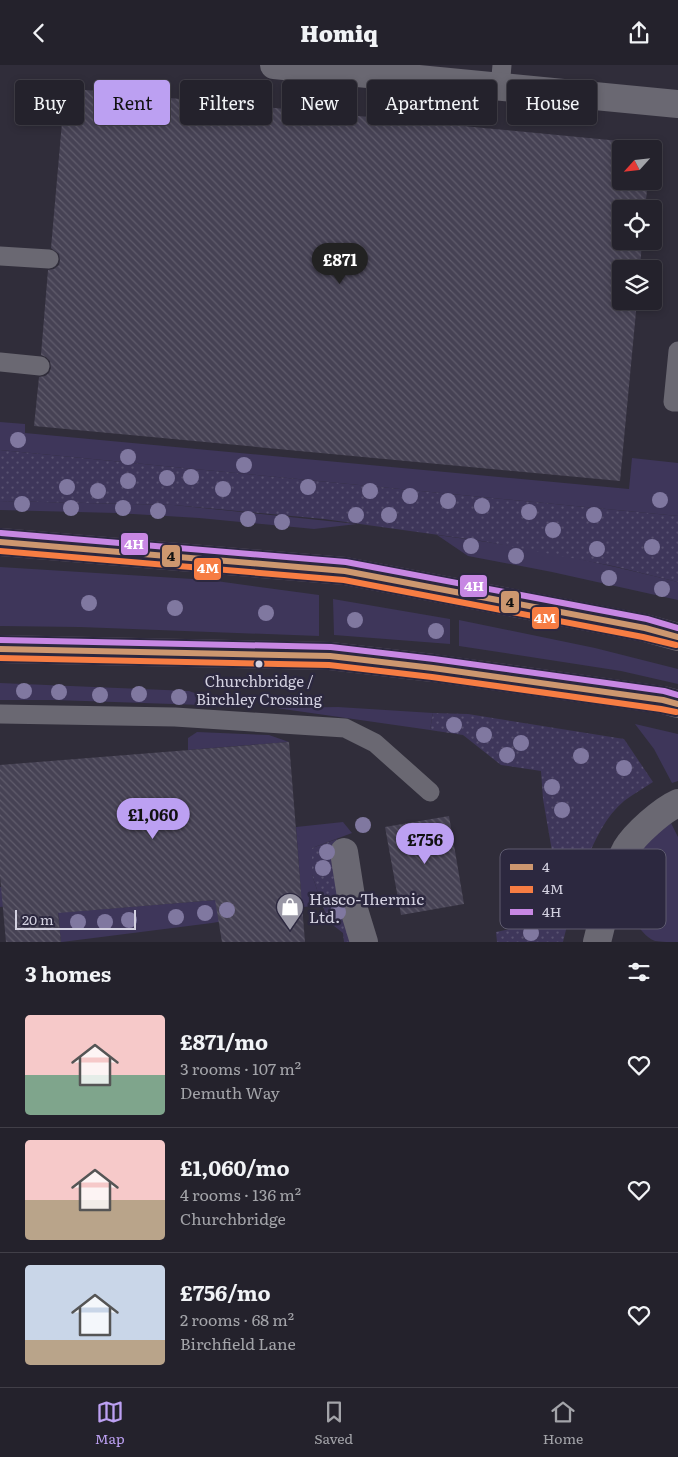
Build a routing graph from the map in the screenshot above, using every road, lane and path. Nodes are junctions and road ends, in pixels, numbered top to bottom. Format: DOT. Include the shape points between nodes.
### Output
graph roads {
  1 [pos="274,65"];
  2 [pos="501,76"];
  3 [pos="678,104"];
  4 [pos="0,256"];
  5 [pos="49,259"];
  6 [pos="678,351"];
  7 [pos="0,362"];
  8 [pos="40,366"];
  9 [pos="678,403"];
  10 [pos="0,542"];
  11 [pos="678,637"];
  12 [pos="0,649"];
  13 [pos="678,704"];
  14 [pos="0,715"];
  15 [pos="430,792"];
  16 [pos="678,803"];
  17 [pos="627,849"];
  18 [pos="344,852"];
  19 [pos="600,929"];
  20 [pos="364,942"];
  21 [pos="597,942"];
  1 -- 2 [label="street"];
  2 -- 3 [label="street"];
  4 -- 5 [label="lane"];
  6 -- 9 [label="lane" via="674,402"];
  7 -- 8 [label="lane"];
  10 -- 11 [label="main road" via="345,571"];
  12 -- 13 [label="main road" via="330,656"];
  14 -- 15 [label="lane" via="175,717 344,729 375,743"];
  16 -- 17 [label="street" via="650,822"];
  18 -- 20 [label="street" via="352,903"];
  19 -- 21 [label="street"];
}
